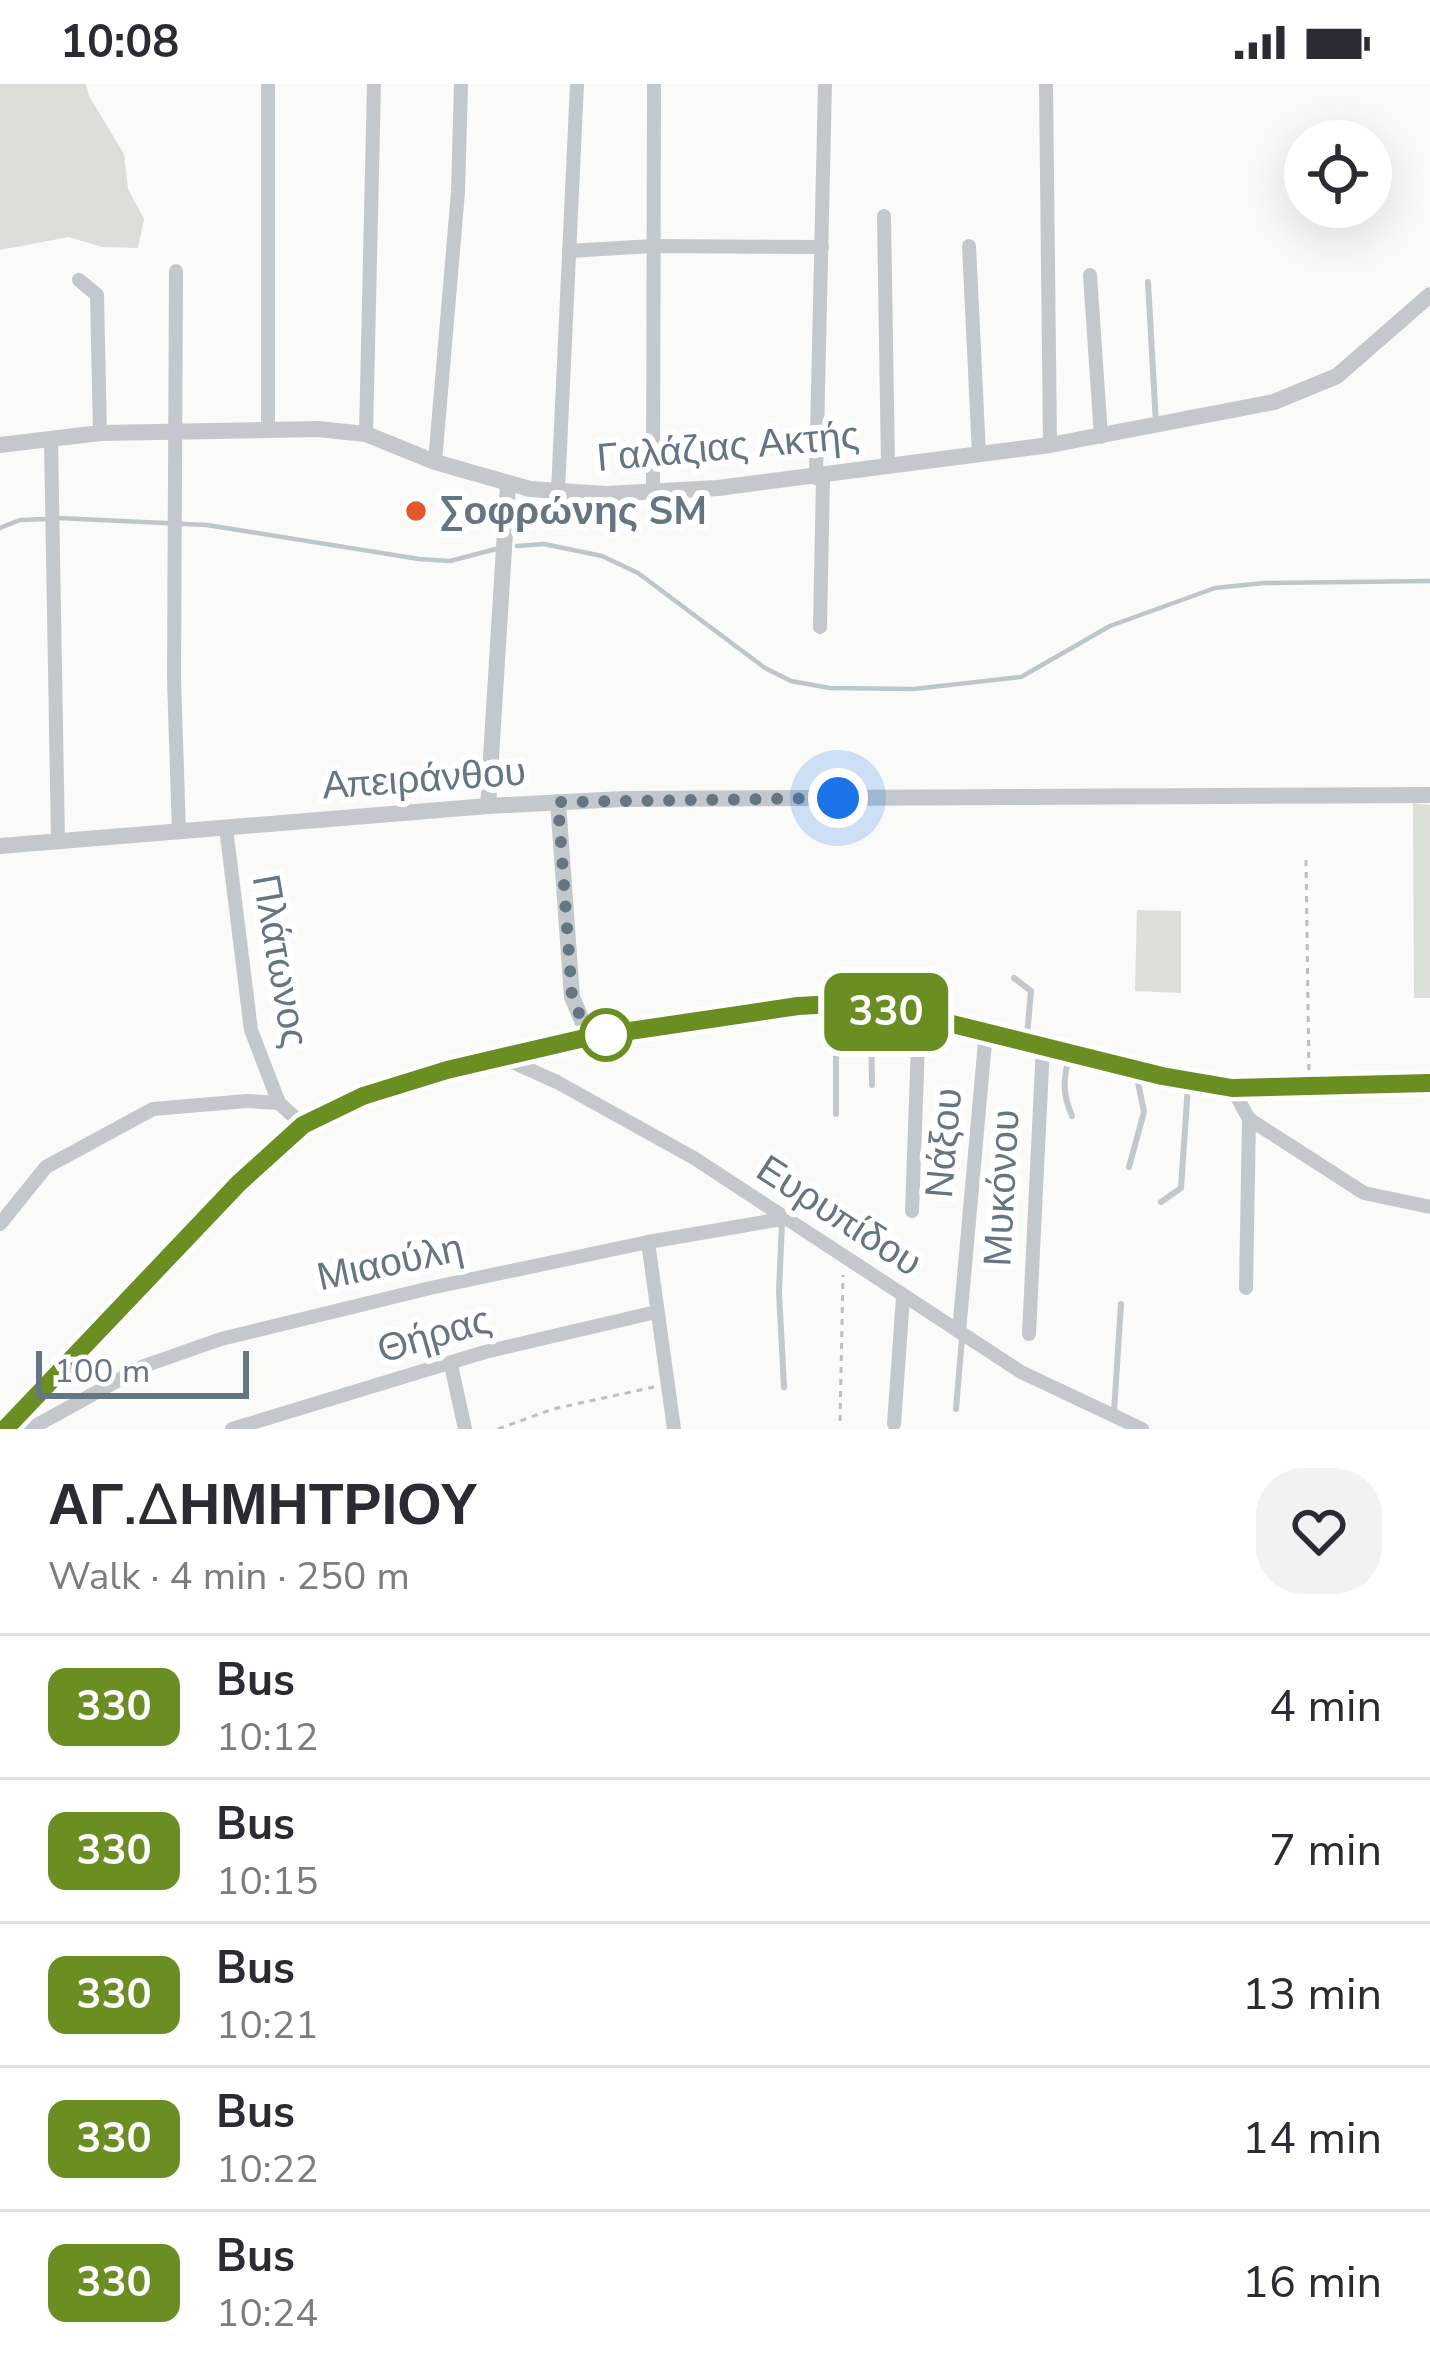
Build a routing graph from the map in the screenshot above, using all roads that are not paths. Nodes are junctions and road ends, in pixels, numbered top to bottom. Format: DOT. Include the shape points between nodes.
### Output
graph roads {
  1 [pos="268,84"];
  2 [pos="374,84"];
  3 [pos="461,84"];
  4 [pos="578,84"];
  5 [pos="654,84"];
  6 [pos="825,84"];
  7 [pos="1046,84"];
  8 [pos="884,216"];
  9 [pos="652,246"];
  10 [pos="969,246"];
  11 [pos="822,248"];
  12 [pos="568,251"];
  13 [pos="176,271"];
  14 [pos="1090,274"];
  15 [pos="79,280"];
  16 [pos="1148,281"];
  17 [pos="1430,295"];
  18 [pos="1156,428"];
  19 [pos="177,431"];
  20 [pos="268,431"];
  21 [pos="100,434"];
  22 [pos="366,434"];
  23 [pos="1101,437"];
  24 [pos="51,439"];
  25 [pos="1050,445"];
  26 [pos="0,446"];
  27 [pos="980,454"];
  28 [pos="435,462"];
  29 [pos="888,466"];
  30 [pos="820,477"];
  31 [pos="508,484"];
  32 [pos="558,491"];
  33 [pos="653,493"];
  34 [pos="820,627"];
  35 [pos="1430,795"];
  36 [pos="558,802"];
  37 [pos="488,806"];
  38 [pos="226,828"];
  39 [pos="179,832"];
  40 [pos="58,842"];
  41 [pos="0,847"];
  42 [pos="1014,978"];
  43 [pos="836,1004"];
  44 [pos="871,1009"];
  45 [pos="920,1016"];
  46 [pos="986,1030"];
  47 [pos="589,1037"];
  48 [pos="1035,1042"];
  49 [pos="1071,1051"];
  50 [pos="501,1057"];
  51 [pos="1135,1070"];
  52 [pos="1188,1082"];
  53 [pos="1430,1083"];
  54 [pos="872,1085"];
  55 [pos="1232,1088"];
  56 [pos="280,1103"];
  57 [pos="836,1114"];
  58 [pos="1072,1116"];
  59 [pos="1249,1119"];
  60 [pos="303,1125"];
  61 [pos="1129,1167"];
  62 [pos="1161,1202"];
  63 [pos="1430,1207"];
  64 [pos="912,1211"];
  65 [pos="782,1219"];
  66 [pos="0,1224"];
  67 [pos="648,1242"];
  68 [pos="1246,1288"];
  69 [pos="902,1297"];
  70 [pos="1121,1304"];
  71 [pos="656,1312"];
  72 [pos="961,1334"];
  73 [pos="1029,1334"];
  74 [pos="451,1365"];
  75 [pos="784,1387"];
  76 [pos="956,1409"];
  77 [pos="1114,1416"];
  78 [pos="894,1424"];
  79 [pos="5,1429"];
  80 [pos="30,1429"];
  81 [pos="232,1429"];
  82 [pos="465,1429"];
  83 [pos="674,1429"];
  84 [pos="1142,1429"];
  1 -- 20 [label="street"];
  2 -- 22 [label="street"];
  3 -- 28 [label="street"];
  4 -- 12 [label="street"];
  5 -- 9 [label="street"];
  6 -- 11 [label="street"];
  7 -- 25 [label="street"];
  8 -- 29 [label="street"];
  9 -- 11 [label="street"];
  9 -- 12 [label="street"];
  9 -- 33 [label="street"];
  10 -- 27 [label="street"];
  11 -- 30 [label="street"];
  12 -- 32 [label="street"];
  13 -- 19 [label="street"];
  14 -- 23 [label="street"];
  15 -- 21 [label="street" via="97,295"];
  16 -- 18 [label="lane"];
  17 -- 18 [label="street, Γαλάζιας Ακτής" via="1321,385"];
  18 -- 23 [label="street, Γαλάζιας Ακτής"];
  19 -- 20 [label="street, Γαλάζιας Ακτής"];
  19 -- 21 [label="street, Γαλάζιας Ακτής"];
  19 -- 39 [label="street"];
  20 -- 22 [label="street, Γαλάζιας Ακτής"];
  21 -- 24 [label="street, Γαλάζιας Ακτής"];
  22 -- 28 [label="street, Γαλάζιας Ακτής"];
  23 -- 25 [label="street, Γαλάζιας Ακτής"];
  24 -- 26 [label="street, Γαλάζιας Ακτής"];
  24 -- 40 [label="street"];
  25 -- 27 [label="street, Γαλάζιας Ακτής"];
  27 -- 29 [label="street, Γαλάζιας Ακτής"];
  28 -- 31 [label="street, Γαλάζιας Ακτής"];
  29 -- 30 [label="street, Γαλάζιας Ακτής"];
  30 -- 33 [label="street, Γαλάζιας Ακτής"];
  30 -- 34 [label="street"];
  31 -- 32 [label="street, Γαλάζιας Ακτής"];
  31 -- 37 [label="street"];
  32 -- 33 [label="street, Γαλάζιας Ακτής"];
  35 -- 36 [label="street, Απειράνθου"];
  36 -- 37 [label="street, Απειράνθου"];
  36 -- 47 [label="street" via="572,997"];
  37 -- 38 [label="street, Απειράνθου"];
  38 -- 39 [label="street, Απειράνθου"];
  38 -- 56 [label="street, Πλάτωνος" via="250,1030"];
  39 -- 40 [label="street, Απειράνθου"];
  40 -- 41 [label="street, Απειράνθου"];
  42 -- 48 [label="lane" via="1031,991"];
  43 -- 44 [label="street"];
  43 -- 47 [label="street"];
  43 -- 57 [label="lane"];
  44 -- 45 [label="street"];
  44 -- 54 [label="lane"];
  45 -- 46 [label="street"];
  45 -- 64 [label="street"];
  46 -- 48 [label="street"];
  46 -- 72 [label="street, Νάξου"];
  47 -- 50 [label="street"];
  48 -- 49 [label="street"];
  48 -- 73 [label="street, Μυκόνου"];
  49 -- 51 [label="street"];
  49 -- 58 [label="lane" via="1063,1079"];
  50 -- 60 [label="street" via="363,1096"];
  50 -- 65 [label="street, Ευρυπίδου" via="694,1158"];
  51 -- 52 [label="street"];
  51 -- 61 [label="lane" via="1144,1112"];
  52 -- 55 [label="street"];
  52 -- 62 [label="lane" via="1180,1188"];
  53 -- 55 [label="street"];
  55 -- 59 [label="street"];
  56 -- 60 [label="street"];
  56 -- 66 [label="street" via="153,1108 46,1167"];
  59 -- 63 [label="street" via="1364,1193"];
  59 -- 68 [label="street"];
  60 -- 79 [label="street"];
  65 -- 67 [label="street, Μιαούλη"];
  65 -- 69 [label="street, Ευρυπίδου"];
  65 -- 75 [label="lane"];
  67 -- 71 [label="street"];
  67 -- 80 [label="street, Μιαούλη" via="221,1339 144,1366"];
  69 -- 72 [label="street, Ευρυπίδου"];
  69 -- 78 [label="street"];
  70 -- 77 [label="lane"];
  71 -- 74 [label="street, Θήρας"];
  71 -- 83 [label="street"];
  72 -- 76 [label="lane"];
  72 -- 77 [label="street, Ευρυπίδου"];
  74 -- 81 [label="street, Θήρας"];
  74 -- 82 [label="street"];
  77 -- 84 [label="street, Ευρυπίδου"];
}
